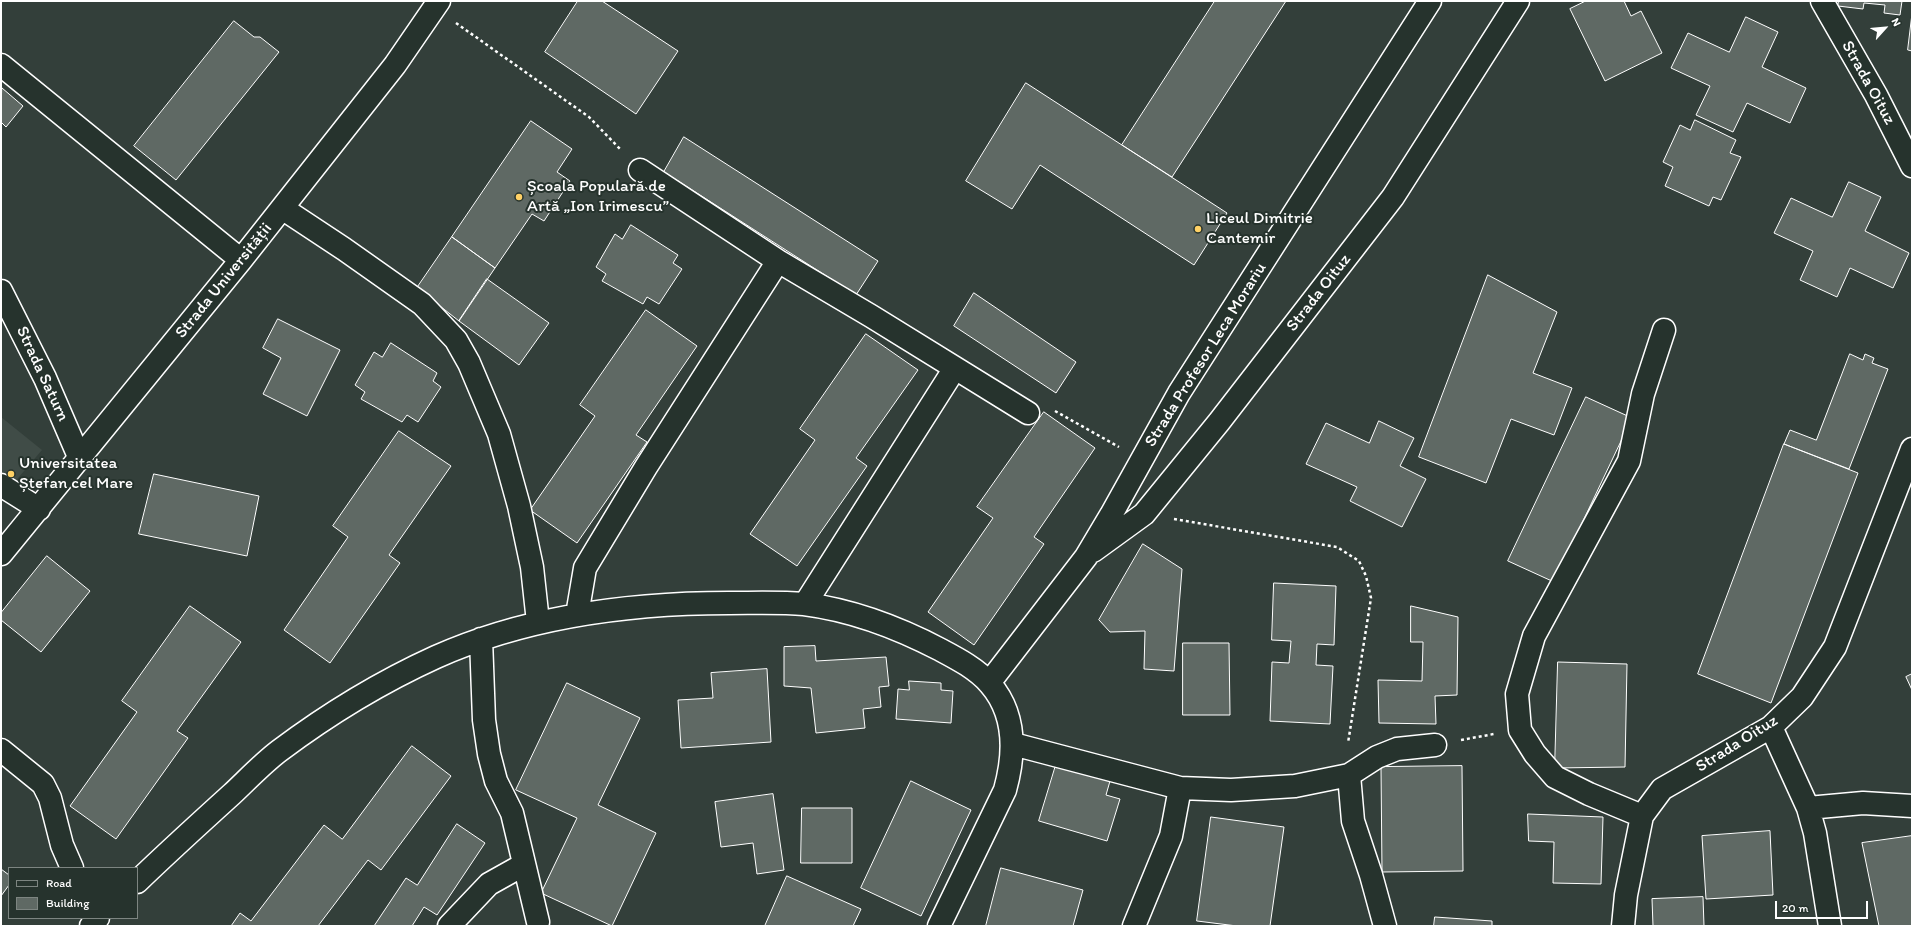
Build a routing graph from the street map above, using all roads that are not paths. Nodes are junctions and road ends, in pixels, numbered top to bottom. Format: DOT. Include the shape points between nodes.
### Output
graph roads {
  1 [pos="1430,1"];
  2 [pos="1518,1"];
  3 [pos="1822,1"];
  4 [pos="437,4"];
  5 [pos="1,65"];
  6 [pos="1912,166"];
  7 [pos="640,170"];
  8 [pos="282,208"];
  9 [pos="241,260"];
  10 [pos="778,261"];
  11 [pos="1,291"];
  12 [pos="1664,330"];
  13 [pos="955,368"];
  14 [pos="1028,413"];
  15 [pos="1912,449"];
  16 [pos="80,459"];
  17 [pos="1,485"];
  18 [pos="39,509"];
  19 [pos="1,554"];
  20 [pos="1086,557"];
  21 [pos="805,604"];
  22 [pos="577,615"];
  23 [pos="538,622"];
  24 [pos="481,639"];
  25 [pos="989,683"];
  26 [pos="1771,727"];
  27 [pos="1013,744"];
  28 [pos="1436,745"];
  29 [pos="1,750"];
  30 [pos="1349,775"];
  31 [pos="1180,788"];
  32 [pos="1912,806"];
  33 [pos="1808,808"];
  34 [pos="1642,816"];
  35 [pos="523,865"];
  36 [pos="72,867"];
  37 [pos="138,881"];
  38 [pos="538,922"];
  39 [pos="449,926"];
  40 [pos="939,926"];
  41 [pos="1134,926"];
  42 [pos="1385,926"];
  43 [pos="1623,926"];
  44 [pos="1830,926"];
  1 -- 20 [label="street, Strada Profesor Leca Morariu" via="1179,394"];
  2 -- 20 [label="street, Strada Oituz" via="1393,197 1219,422 1144,514"];
  3 -- 6 [label="street, Strada Oituz" via="1876,95"];
  4 -- 8 [label="street, Strada Universității" via="395,65"];
  5 -- 9 [label="street"];
  7 -- 10 [label="street"];
  8 -- 9 [label="street, Strada Universității"];
  8 -- 23 [label="street" via="422,304 456,340 469,363 499,434 519,506 532,567"];
  9 -- 16 [label="street, Strada Universității"];
  10 -- 13 [label="street"];
  10 -- 22 [label="street" via="646,467 586,568"];
  11 -- 16 [label="street, Strada Saturn" via="45,378"];
  12 -- 34 [label="street" via="1643,394 1629,462 1534,636 1517,694 1520,730 1535,754 1555,777"];
  13 -- 14 [label="street"];
  13 -- 21 [label="street"];
  15 -- 26 [label="street, Strada Oituz" via="1835,647 1802,697"];
  16 -- 18 [label="street, Strada Universității"];
  17 -- 18 [label="street"];
  18 -- 19 [label="street, Strada Universității"];
  20 -- 25 [label="street, Strada Profesor Leca Morariu"];
  21 -- 22 [label="street" via="706,603 625,607"];
  21 -- 25 [label="street" via="878,621 959,660"];
  22 -- 23 [label="street"];
  23 -- 24 [label="street"];
  24 -- 35 [label="street" via="484,720 489,754 496,781 512,814"];
  24 -- 37 [label="street" via="402,673 330,716 278,752"];
  25 -- 27 [label="street" via="1006,710"];
  26 -- 33 [label="street"];
  26 -- 34 [label="street, Strada Oituz" via="1662,789"];
  27 -- 31 [label="street"];
  27 -- 40 [label="street" via="1011,768 1005,790"];
  28 -- 30 [label="street" via="1397,749"];
  29 -- 36 [label="street" via="43,784 50,798 62,845"];
  30 -- 31 [label="street" via="1295,786 1231,790"];
  30 -- 42 [label="street" via="1353,821"];
  31 -- 41 [label="street" via="1171,836"];
  32 -- 33 [label="street" via="1863,803"];
  33 -- 44 [label="street" via="1815,833"];
  34 -- 43 [label="street, Strada Oituz" via="1626,895"];
  35 -- 38 [label="street"];
  35 -- 39 [label="street" via="489,884"];
}
